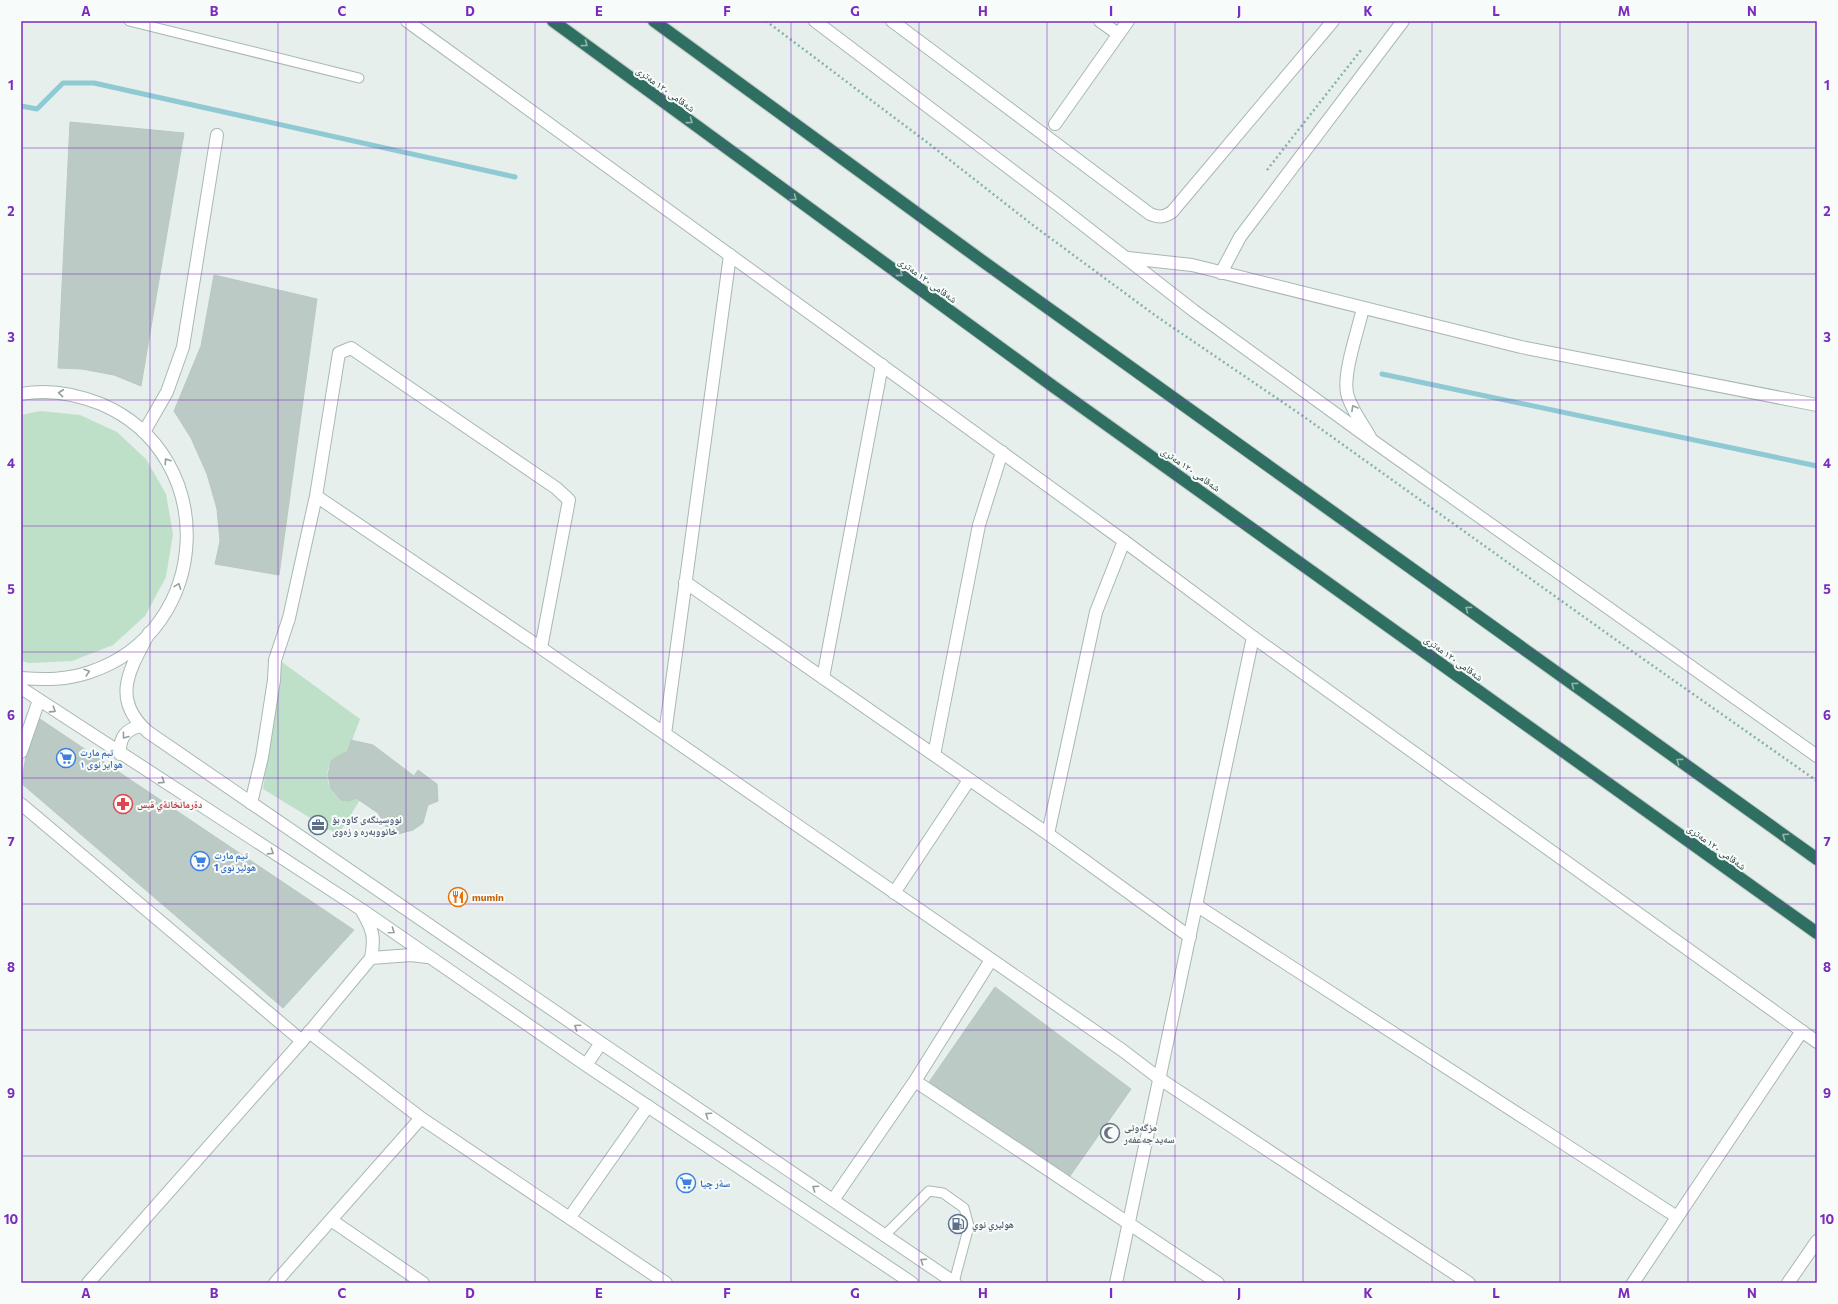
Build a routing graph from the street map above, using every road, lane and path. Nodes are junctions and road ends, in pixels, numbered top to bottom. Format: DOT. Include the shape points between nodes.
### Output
graph roads {
  1 [pos="129,21"];
  2 [pos="407,21"];
  3 [pos="553,21"];
  4 [pos="654,21"];
  5 [pos="766,21"];
  6 [pos="815,21"];
  7 [pos="892,21"];
  8 [pos="1100,21"];
  9 [pos="1128,21"];
  10 [pos="1333,21"];
  11 [pos="1403,21"];
  12 [pos="1118,34"];
  13 [pos="1364,46"];
  14 [pos="359,78"];
  15 [pos="1055,124"];
  16 [pos="217,135"];
  17 [pos="1266,170"];
  18 [pos="730,255"];
  19 [pos="1127,258"];
  20 [pos="1221,273"];
  21 [pos="1363,308"];
  22 [pos="882,365"];
  23 [pos="21,394"];
  24 [pos="1817,405"];
  25 [pos="144,432"];
  26 [pos="1373,441"];
  27 [pos="1002,452"];
  28 [pos="316,496"];
  29 [pos="1124,541"];
  30 [pos="685,582"];
  31 [pos="149,633"];
  32 [pos="1253,637"];
  33 [pos="541,648"];
  34 [pos="21,678"];
  35 [pos="823,678"];
  36 [pos="21,688"];
  37 [pos="39,700"];
  38 [pos="141,726"];
  39 [pos="665,734"];
  40 [pos="21,752"];
  41 [pos="120,754"];
  42 [pos="934,755"];
  43 [pos="1817,756"];
  44 [pos="969,780"];
  45 [pos="1817,781"];
  46 [pos="251,803"];
  47 [pos="21,804"];
  48 [pos="1048,834"];
  49 [pos="1817,859"];
  50 [pos="894,893"];
  51 [pos="1196,906"];
  52 [pos="362,910"];
  53 [pos="1817,933"];
  54 [pos="1190,937"];
  55 [pos="430,957"];
  56 [pos="370,958"];
  57 [pos="991,960"];
  58 [pos="1802,1031"];
  59 [pos="306,1036"];
  60 [pos="1817,1042"];
  61 [pos="601,1043"];
  62 [pos="586,1065"];
  63 [pos="1160,1079"];
  64 [pos="915,1081"];
  65 [pos="648,1106"];
  66 [pos="422,1118"];
  67 [pos="833,1200"];
  68 [pos="570,1217"];
  69 [pos="1677,1217"];
  70 [pos="331,1220"];
  71 [pos="1129,1225"];
  72 [pos="884,1235"];
  73 [pos="1817,1241"];
  74 [pos="88,1283"];
  75 [pos="275,1283"];
  76 [pos="422,1283"];
  77 [pos="666,1283"];
  78 [pos="912,1283"];
  79 [pos="955,1283"];
  80 [pos="1116,1283"];
  81 [pos="1218,1283"];
  82 [pos="1469,1283"];
  83 [pos="1633,1283"];
  84 [pos="1788,1283"];
  1 -- 14 [label="lane"];
  2 -- 18 [label="street"];
  3 -- 53 [label="highway, شەقامی ١٢٠ مەتری, one-way" via="1042,377"];
  49 -- 4 [label="highway, one-way" via="975,255"];
  5 -- 45 [label="path" via="1156,316 1300,414 1612,638"];
  6 -- 19 [label="street"];
  7 -- 10 [label="street" via="1150,214 1164,217 1172,212"];
  8 -- 12 [label="street"];
  9 -- 12 [label="street"];
  11 -- 20 [label="street" via="1240,237"];
  12 -- 15 [label="street"];
  13 -- 17 [label="path"];
  16 -- 25 [label="street" via="183,347 167,392"];
  18 -- 22 [label="street"];
  18 -- 30 [label="street"];
  19 -- 20 [label="street" via="1192,265"];
  19 -- 26 [label="street" via="1194,311"];
  20 -- 21 [label="street"];
  21 -- 24 [label="street" via="1521,347"];
  26 -- 21 [label="street, one-way" via="1347,393 1348,372"];
  22 -- 27 [label="street"];
  22 -- 35 [label="street"];
  25 -- 23 [label="street, one-way" via="122,415 90,399 48,392"];
  31 -- 25 [label="street, one-way" via="163,616 182,576 188,532 180,488 159,449"];
  26 -- 43 [label="street"];
  27 -- 29 [label="street"];
  27 -- 42 [label="street" via="979,525"];
  28 -- 33 [label="street"];
  28 -- 33 [label="street" via="339,353 351,348 556,488 569,500"];
  28 -- 46 [label="street" via="289,618 275,660 262,757"];
  29 -- 32 [label="street"];
  29 -- 48 [label="street" via="1096,612"];
  30 -- 35 [label="street"];
  30 -- 39 [label="street"];
  34 -- 31 [label="street, one-way" via="44,680 90,672 125,654"];
  31 -- 38 [label="street" via="131,666 126,693 131,711"];
  32 -- 51 [label="street"];
  32 -- 58 [label="street"];
  33 -- 39 [label="street"];
  35 -- 42 [label="street"];
  36 -- 37 [label="street"];
  37 -- 40 [label="street"];
  37 -- 41 [label="street, one-way"];
  38 -- 41 [label="street, one-way" via="129,730 124,735"];
  38 -- 46 [label="street"];
  39 -- 50 [label="street"];
  41 -- 52 [label="street, one-way"];
  42 -- 44 [label="street"];
  44 -- 48 [label="street"];
  44 -- 50 [label="street"];
  61 -- 46 [label="street, one-way"];
  47 -- 59 [label="street"];
  48 -- 54 [label="street"];
  50 -- 57 [label="street"];
  51 -- 54 [label="street"];
  51 -- 69 [label="street"];
  52 -- 55 [label="street, one-way"];
  52 -- 56 [label="street" via="373,931"];
  54 -- 63 [label="street"];
  55 -- 56 [label="street" via="411,955"];
  55 -- 62 [label="street"];
  56 -- 59 [label="street"];
  57 -- 63 [label="street"];
  57 -- 64 [label="street"];
  58 -- 60 [label="street"];
  58 -- 69 [label="street"];
  59 -- 66 [label="street"];
  59 -- 74 [label="street"];
  61 -- 62 [label="street"];
  67 -- 61 [label="street, one-way"];
  62 -- 65 [label="street"];
  63 -- 71 [label="street"];
  63 -- 82 [label="street"];
  64 -- 67 [label="street"];
  64 -- 71 [label="street"];
  65 -- 68 [label="street"];
  65 -- 78 [label="street"];
  66 -- 68 [label="street"];
  66 -- 70 [label="street"];
  67 -- 72 [label="street"];
  68 -- 77 [label="street"];
  69 -- 83 [label="street"];
  70 -- 75 [label="street"];
  70 -- 76 [label="street"];
  71 -- 80 [label="street"];
  71 -- 81 [label="street"];
  79 -- 72 [label="street, one-way"];
  72 -- 79 [label="lane" via="929,1191 943,1192 964,1208 969,1226"];
  73 -- 84 [label="street"];
}
